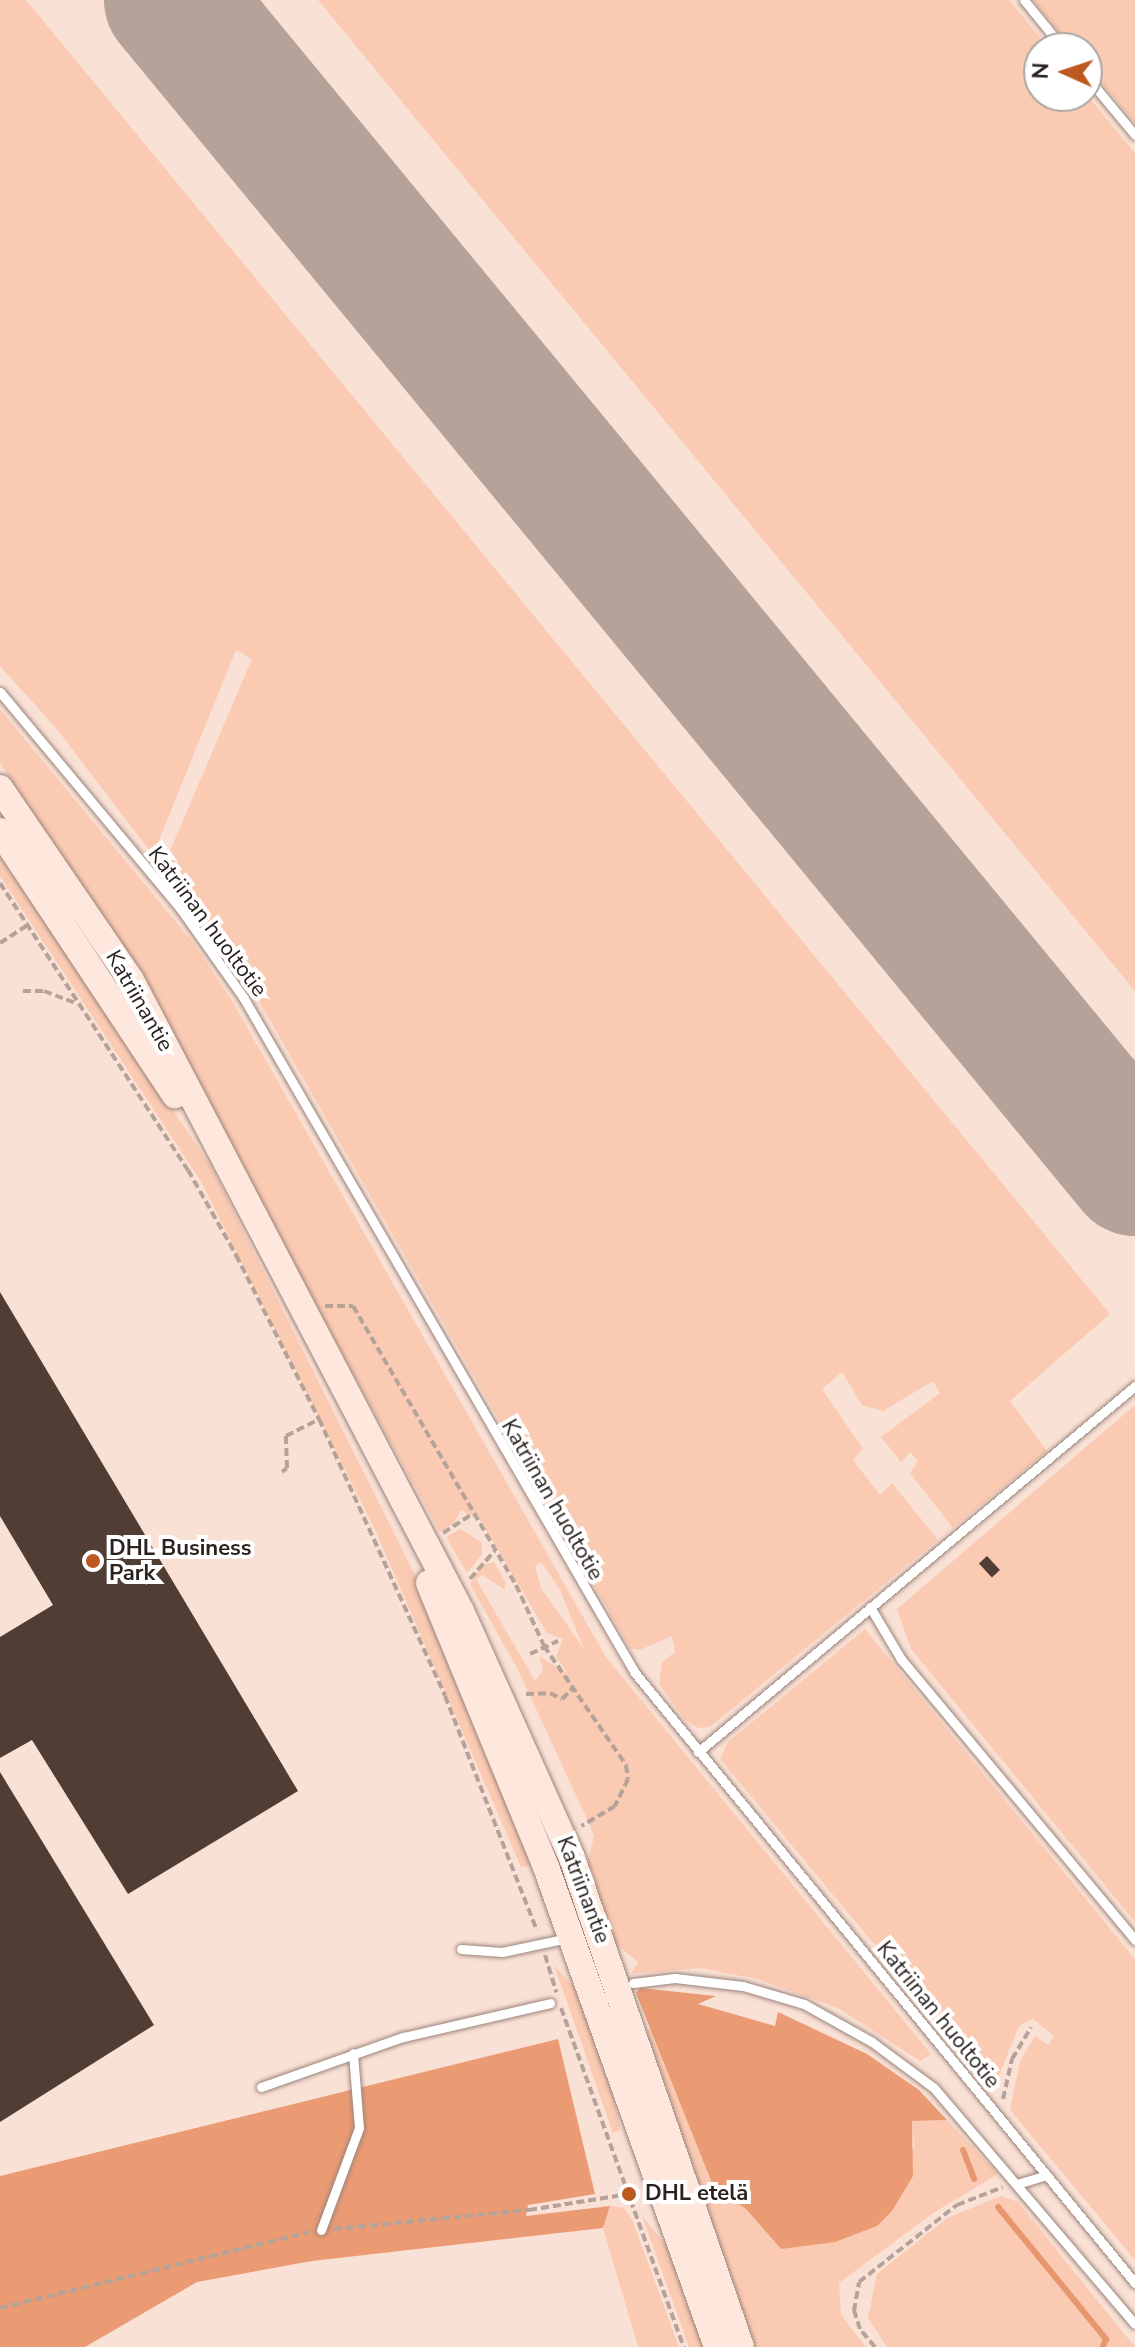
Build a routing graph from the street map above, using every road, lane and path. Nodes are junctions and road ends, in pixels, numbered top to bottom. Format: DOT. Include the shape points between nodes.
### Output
graph roads {
  1 [pos="1024,0"];
  2 [pos="1050,32"];
  3 [pos="1103,96"];
  4 [pos="1135,135"];
  5 [pos="0,692"];
  6 [pos="0,788"];
  7 [pos="0,831"];
  8 [pos="0,883"];
  9 [pos="28,925"];
  10 [pos="0,943"];
  11 [pos="23,991"];
  12 [pos="80,1004"];
  13 [pos="261,1224"];
  14 [pos="318,1306"];
  15 [pos="1135,1386"];
  16 [pos="319,1419"];
  17 [pos="375,1454"];
  18 [pos="282,1472"];
  19 [pos="471,1515"];
  20 [pos="437,1536"];
  21 [pos="494,1551"];
  22 [pos="466,1586"];
  23 [pos="870,1607"];
  24 [pos="558,1641"];
  25 [pos="544,1646"];
  26 [pos="530,1654"];
  27 [pos="573,1688"];
  28 [pos="526,1694"];
  29 [pos="698,1752"];
  30 [pos="582,1826"];
  31 [pos="598,1927"];
  32 [pos="572,1937"];
  33 [pos="1135,1940"];
  34 [pos="542,1946"];
  35 [pos="461,1949"];
  36 [pos="633,1983"];
  37 [pos="550,2003"];
  38 [pos="1031,2027"];
  39 [pos="353,2053"];
  40 [pos="261,2087"];
  41 [pos="999,2117"];
  42 [pos="1047,2175"];
  43 [pos="1017,2184"];
  44 [pos="321,2230"];
  45 [pos="1135,2283"];
  46 [pos="1135,2324"];
  47 [pos="684,2347"];
  48 [pos="717,2347"];
  49 [pos="741,2347"];
  50 [pos="875,2347"];
  1 -- 2 [label="lane"];
  3 -- 4 [label="lane"];
  5 -- 29 [label="lane, Katriinan huoltotie" via="180,908 243,997 606,1630"];
  6 -- 13 [label="main road, Katriinantie" via="131,980"];
  7 -- 13 [label="main road, Katriinantie"];
  8 -- 9 [label="path"];
  9 -- 10 [label="path"];
  9 -- 12 [label="path"];
  11 -- 12 [label="path" via="44,991"];
  12 -- 16 [label="path" via="188,1170"];
  13 -- 17 [label="main road, Katriinantie"];
  14 -- 19 [label="path" via="353,1306"];
  15 -- 23 [label="lane"];
  16 -- 18 [label="path" via="286,1436 287,1468"];
  16 -- 34 [label="path" via="445,1696"];
  17 -- 31 [label="main road, Katriinantie" via="488,1668"];
  17 -- 32 [label="main road, Katriinantie"];
  19 -- 20 [label="path"];
  19 -- 21 [label="path"];
  21 -- 22 [label="path"];
  21 -- 25 [label="path"];
  23 -- 29 [label="lane"];
  23 -- 33 [label="lane" via="901,1659"];
  24 -- 25 [label="path"];
  25 -- 26 [label="path"];
  25 -- 27 [label="path"];
  27 -- 28 [label="path" via="562,1699 550,1693"];
  27 -- 30 [label="path" via="626,1765 628,1779 615,1806"];
  29 -- 41 [label="lane, Katriinan huoltotie"];
  31 -- 32 [label="lane"];
  31 -- 49 [label="main road, Katriinantie"];
  32 -- 34 [label="lane"];
  32 -- 48 [label="main road, Katriinantie"];
  34 -- 35 [label="lane" via="502,1952"];
  34 -- 47 [label="path"];
  36 -- 43 [label="lane" via="675,1978 743,1986 804,2004 872,2042 934,2088"];
  37 -- 39 [label="lane"];
  38 -- 41 [label="path" via="1012,2059"];
  39 -- 40 [label="lane"];
  39 -- 44 [label="lane" via="359,2128"];
  41 -- 42 [label="lane, Katriinan huoltotie"];
  42 -- 43 [label="lane"];
  42 -- 45 [label="lane, Katriinan huoltotie"];
  43 -- 46 [label="lane"];
  43 -- 50 [label="path" via="957,2205 859,2282 854,2311"];
}
